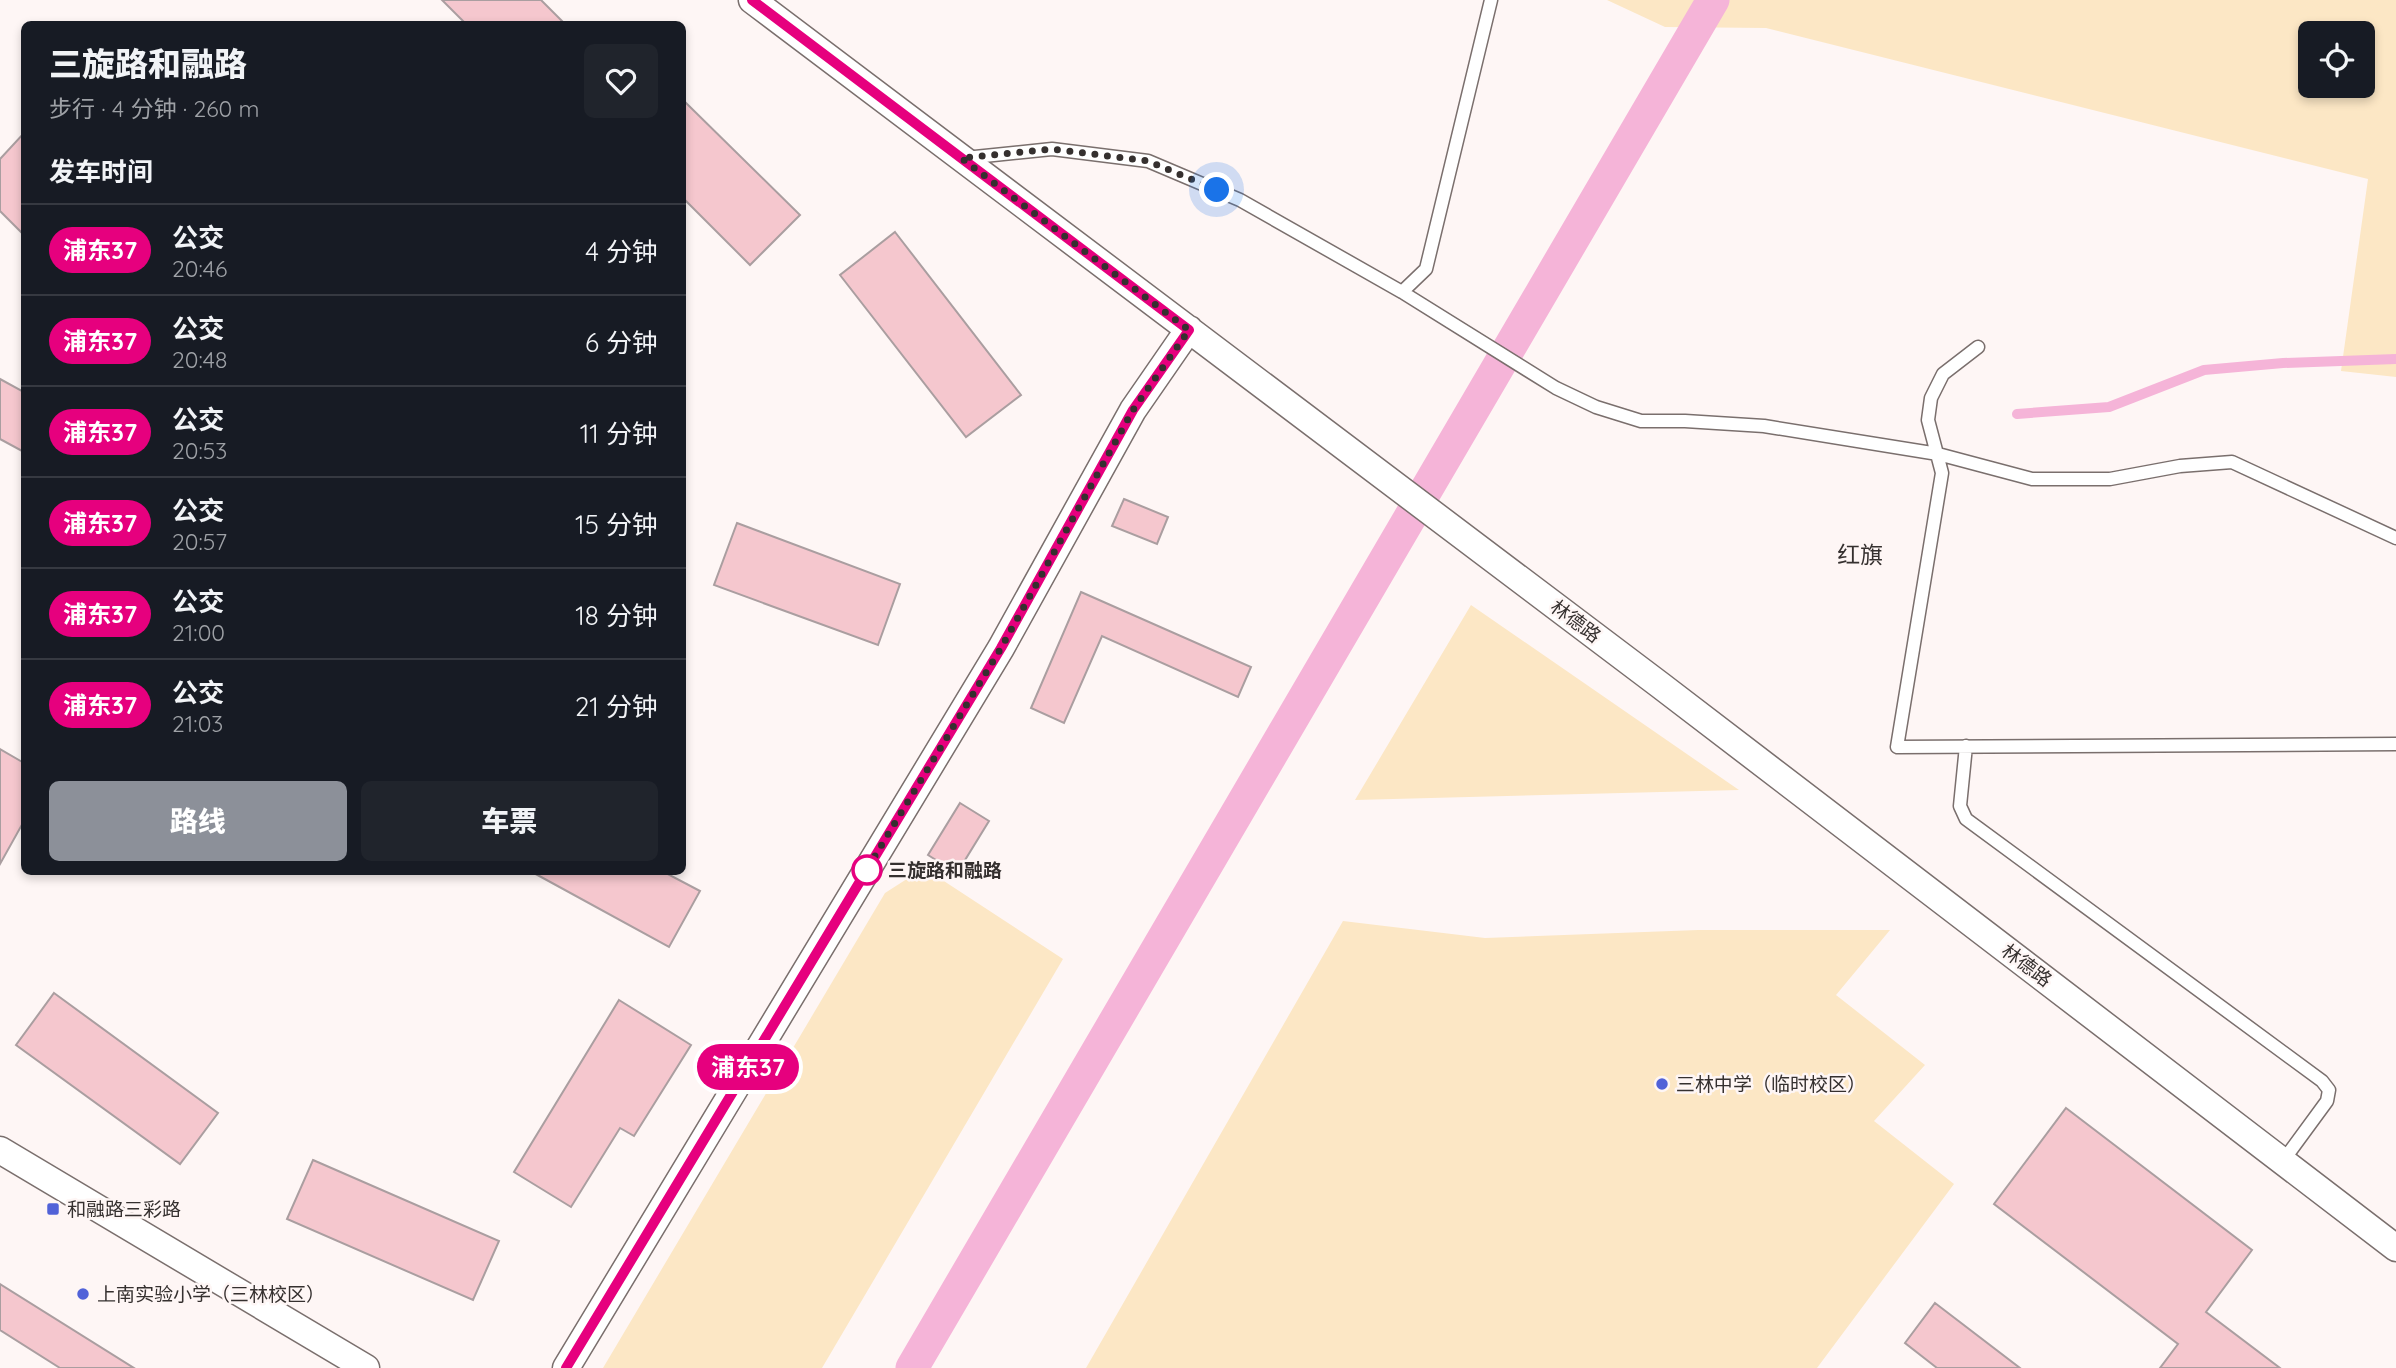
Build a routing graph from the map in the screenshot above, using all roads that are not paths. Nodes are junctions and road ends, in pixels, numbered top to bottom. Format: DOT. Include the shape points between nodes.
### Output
graph roads {
  1 [pos="752,0"];
  2 [pos="1492,0"];
  3 [pos="961,158"];
  4 [pos="1402,292"];
  5 [pos="1189,330"];
  6 [pos="1978,347"];
  7 [pos="1938,454"];
  8 [pos="2396,538"];
  9 [pos="2396,744"];
  10 [pos="1966,746"];
  11 [pos="0,1150"];
  12 [pos="2283,1161"];
  13 [pos="2396,1248"];
  14 [pos="366,1368"];
  15 [pos="566,1368"];
  1 -- 3 [label="street, 林德路"];
  2 -- 4 [label="lane" via="1426,269"];
  3 -- 4 [label="lane" via="1052,149 1148,161 1240,200"];
  3 -- 5 [label="street, 林德路"];
  4 -- 7 [label="lane" via="1556,388 1641,421 1764,426"];
  5 -- 12 [label="street, 林德路"];
  5 -- 15 [label="street" via="1133,410 1001,648"];
  6 -- 7 [label="lane" via="1942,374 1931,398 1928,420"];
  7 -- 8 [label="lane" via="2032,479 2110,479 2232,462"];
  7 -- 10 [label="lane" via="1942,473 1898,747"];
  9 -- 10 [label="lane"];
  10 -- 12 [label="lane" via="1960,806 1966,819 2329,1090 2327,1101"];
  11 -- 14 [label="street"];
  12 -- 13 [label="street, 林德路"];
}
